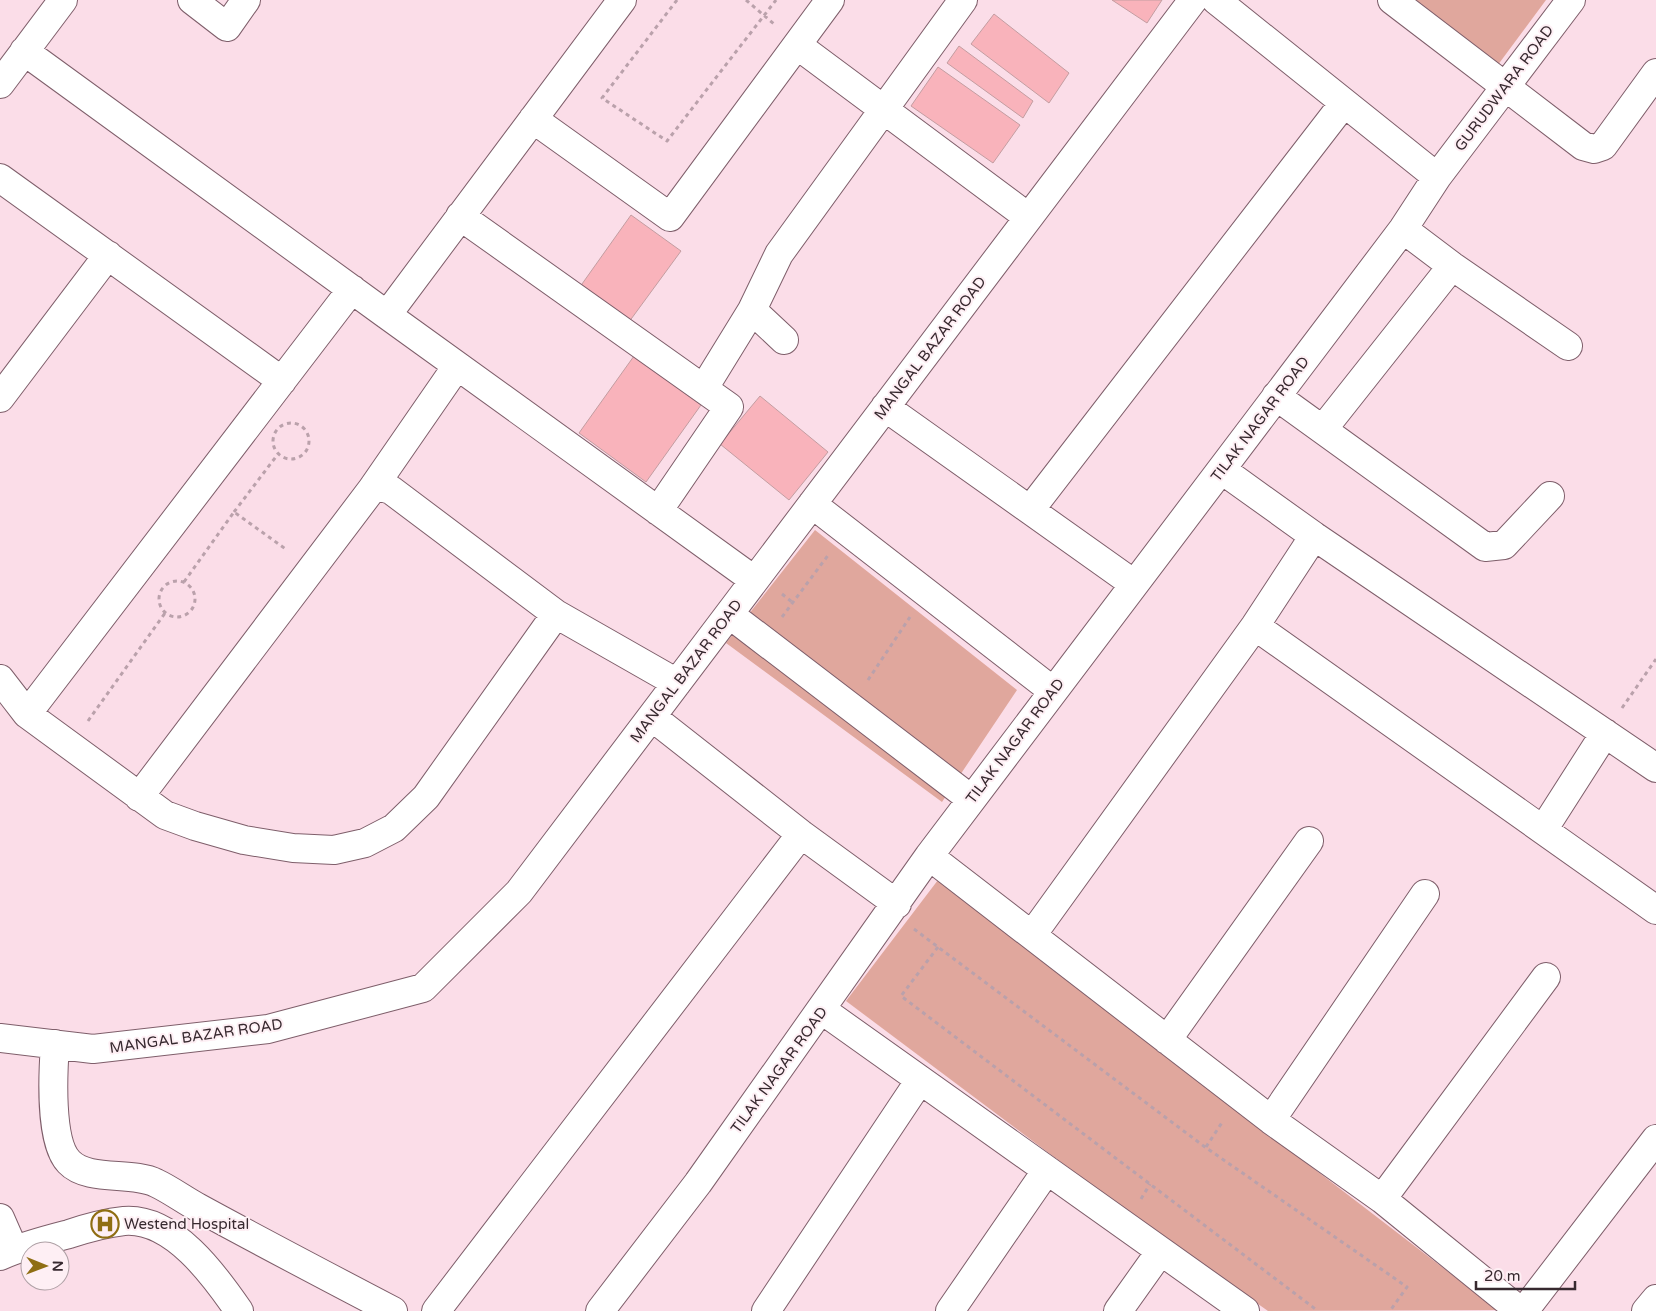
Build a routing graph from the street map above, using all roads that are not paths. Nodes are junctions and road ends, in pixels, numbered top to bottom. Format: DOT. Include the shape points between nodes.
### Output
graph roads {
  1 [pos="63,0"];
  2 [pos="192,0"];
  3 [pos="246,0"];
  4 [pos="622,0"];
  5 [pos="830,0"];
  6 [pos="962,0"];
  7 [pos="1193,0"];
  8 [pos="1216,0"];
  9 [pos="1392,0"];
  10 [pos="1571,0"];
  11 [pos="797,45"];
  12 [pos="24,51"];
  13 [pos="1656,73"];
  14 [pos="2,79"];
  15 [pos="1505,87"];
  16 [pos="1344,103"];
  17 [pos="883,110"];
  18 [pos="533,119"];
  19 [pos="1437,177"];
  20 [pos="0,178"];
  21 [pos="460,216"];
  22 [pos="1028,217"];
  23 [pos="1403,229"];
  24 [pos="108,255"];
  25 [pos="1452,266"];
  26 [pos="352,289"];
  27 [pos="752,310"];
  28 [pos="386,315"];
  29 [pos="784,340"];
  30 [pos="1568,346"];
  31 [pos="457,366"];
  32 [pos="282,381"];
  33 [pos="704,388"];
  34 [pos="1276,396"];
  35 [pos="0,398"];
  36 [pos="885,407"];
  37 [pos="1323,429"];
  38 [pos="1222,470"];
  39 [pos="372,489"];
  40 [pos="1550,496"];
  41 [pos="812,504"];
  42 [pos="1030,510"];
  43 [pos="658,511"];
  44 [pos="1314,536"];
  45 [pos="754,580"];
  46 [pos="1134,584"];
  47 [pos="556,614"];
  48 [pos="729,614"];
  49 [pos="1255,626"];
  50 [pos="0,679"];
  51 [pos="677,683"];
  52 [pos="1054,691"];
  53 [pos="27,714"];
  54 [pos="652,717"];
  55 [pos="1605,734"];
  56 [pos="1656,768"];
  57 [pos="139,798"];
  58 [pos="971,799"];
  59 [pos="1543,830"];
  60 [pos="801,834"];
  61 [pos="1309,841"];
  62 [pos="929,856"];
  63 [pos="1425,894"];
  64 [pos="897,904"];
  65 [pos="1656,910"];
  66 [pos="1032,935"];
  67 [pos="1546,977"];
  68 [pos="822,1010"];
  69 [pos="1,1039"];
  70 [pos="1167,1040"];
  71 [pos="54,1044"];
  72 [pos="920,1080"];
  73 [pos="1271,1120"];
  74 [pos="1656,1139"];
  75 [pos="1047,1170"];
  76 [pos="1382,1199"];
  77 [pos="0,1218"];
  78 [pos="1160,1252"];
  79 [pos="7,1253"];
  80 [pos="1656,1298"];
  81 [pos="239,1311"];
  82 [pos="393,1311"];
  83 [pos="436,1311"];
  84 [pos="600,1311"];
  85 [pos="766,1311"];
  86 [pos="950,1311"];
  87 [pos="1118,1311"];
  88 [pos="1245,1311"];
  89 [pos="1522,1311"];
  90 [pos="1646,1311"];
  1 -- 12 [label="street"];
  2 -- 3 [label="street" via="227,27"];
  4 -- 18 [label="street"];
  5 -- 11 [label="street"];
  6 -- 17 [label="street"];
  7 -- 22 [label="street, MANGAL BAZAR ROAD"];
  8 -- 16 [label="street"];
  9 -- 15 [label="street"];
  10 -- 15 [label="street, GURUDWARA ROAD"];
  11 -- 17 [label="street"];
  11 -- 18 [label="street" via="670,217"];
  12 -- 14 [label="street"];
  12 -- 26 [label="street"];
  13 -- 15 [label="street" via="1603,146 1594,149 1582,146"];
  15 -- 19 [label="street, GURUDWARA ROAD"];
  16 -- 19 [label="street"];
  16 -- 42 [label="street"];
  17 -- 22 [label="street"];
  17 -- 27 [label="street" via="780,254"];
  18 -- 21 [label="street"];
  19 -- 23 [label="street, TILAK NAGAR ROAD"];
  20 -- 24 [label="street"];
  21 -- 28 [label="street"];
  21 -- 33 [label="street"];
  22 -- 36 [label="street, MANGAL BAZAR ROAD"];
  23 -- 25 [label="street"];
  23 -- 34 [label="street, TILAK NAGAR ROAD"];
  24 -- 32 [label="street"];
  24 -- 35 [label="street"];
  25 -- 30 [label="street"];
  25 -- 37 [label="street"];
  26 -- 28 [label="street"];
  26 -- 32 [label="street"];
  27 -- 29 [label="street"];
  27 -- 33 [label="street"];
  28 -- 31 [label="street"];
  31 -- 39 [label="street"];
  31 -- 43 [label="street"];
  32 -- 53 [label="street"];
  33 -- 43 [label="street" via="729,407"];
  34 -- 37 [label="street"];
  34 -- 38 [label="street, TILAK NAGAR ROAD"];
  36 -- 41 [label="street, MANGAL BAZAR ROAD"];
  36 -- 42 [label="street"];
  37 -- 40 [label="street" via="1486,546 1504,545"];
  38 -- 44 [label="street"];
  38 -- 46 [label="street, TILAK NAGAR ROAD"];
  39 -- 47 [label="street" via="391,490"];
  39 -- 57 [label="street"];
  41 -- 45 [label="street, MANGAL BAZAR ROAD"];
  41 -- 52 [label="street"];
  42 -- 46 [label="street"];
  43 -- 45 [label="street"];
  44 -- 49 [label="street"];
  44 -- 55 [label="street"];
  45 -- 48 [label="street, MANGAL BAZAR ROAD"];
  46 -- 52 [label="street, TILAK NAGAR ROAD"];
  47 -- 51 [label="street"];
  47 -- 57 [label="street" via="426,797 394,828 365,843 334,850 293,848 244,840 166,815"];
  48 -- 51 [label="street, MANGAL BAZAR ROAD"];
  48 -- 58 [label="street"];
  49 -- 59 [label="street"];
  49 -- 66 [label="street"];
  50 -- 53 [label="street"];
  51 -- 54 [label="street, MANGAL BAZAR ROAD"];
  52 -- 58 [label="street, TILAK NAGAR ROAD"];
  53 -- 57 [label="street"];
  54 -- 60 [label="street"];
  54 -- 71 [label="street, MANGAL BAZAR ROAD" via="520,892 423,988 268,1029 93,1049"];
  55 -- 56 [label="street"];
  55 -- 59 [label="street"];
  58 -- 62 [label="street, TILAK NAGAR ROAD"];
  59 -- 65 [label="street"];
  60 -- 64 [label="street"];
  60 -- 83 [label="street"];
  61 -- 70 [label="street"];
  62 -- 64 [label="street, TILAK NAGAR ROAD"];
  62 -- 66 [label="street"];
  63 -- 73 [label="street"];
  64 -- 68 [label="street, TILAK NAGAR ROAD"];
  66 -- 70 [label="street"];
  67 -- 76 [label="street"];
  68 -- 72 [label="street"];
  68 -- 84 [label="street, TILAK NAGAR ROAD" via="698,1183"];
  69 -- 71 [label="street, MANGAL BAZAR ROAD"];
  70 -- 73 [label="street"];
  71 -- 82 [label="street" via="56,1123 60,1150 69,1164 87,1172 154,1182"];
  72 -- 75 [label="street"];
  72 -- 85 [label="street"];
  73 -- 76 [label="street"];
  74 -- 89 [label="street"];
  75 -- 78 [label="street"];
  75 -- 86 [label="street"];
  76 -- 89 [label="street"];
  77 -- 79 [label="street"];
  78 -- 87 [label="street"];
  78 -- 88 [label="street"];
  79 -- 81 [label="street" via="91,1227 126,1221 157,1227 189,1248 216,1277"];
  80 -- 90 [label="street"];
}
